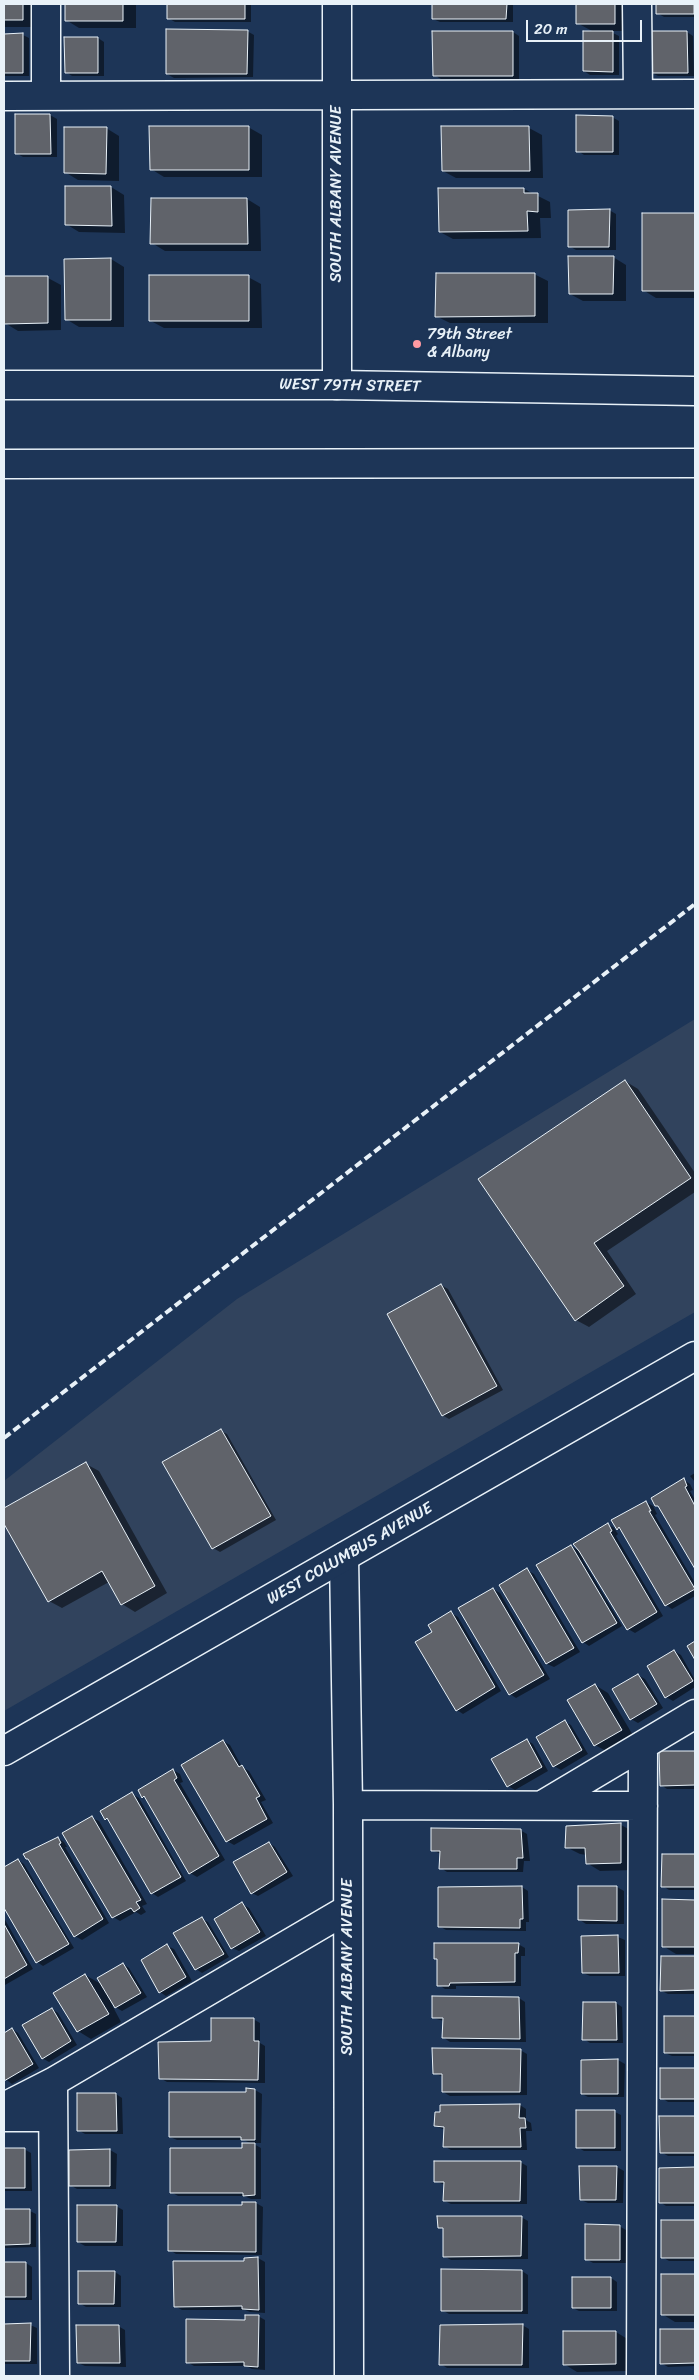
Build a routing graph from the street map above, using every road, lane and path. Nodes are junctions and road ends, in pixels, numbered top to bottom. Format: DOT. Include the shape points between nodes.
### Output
graph roads {
  1 [pos="46,4"];
  2 [pos="337,4"];
  3 [pos="637,4"];
  4 [pos="638,94"];
  5 [pos="695,94"];
  6 [pos="4,96"];
  7 [pos="46,96"];
  8 [pos="337,96"];
  9 [pos="4,385"];
  10 [pos="337,385"];
  11 [pos="695,391"];
  12 [pos="695,462"];
  13 [pos="4,464"];
  14 [pos="695,1356"];
  15 [pos="344,1557"];
  16 [pos="695,1714"];
  17 [pos="644,1745"];
  18 [pos="4,1751"];
  19 [pos="348,1804"];
  20 [pos="543,1805"];
  21 [pos="643,1806"];
  22 [pos="348,1909"];
  23 [pos="53,2082"];
  24 [pos="4,2107"];
  25 [pos="53,2116"];
  26 [pos="4,2117"];
  27 [pos="55,2376"];
  28 [pos="349,2376"];
  29 [pos="641,2376"];
  1 -- 7 [label="main road"];
  2 -- 8 [label="main road, SOUTH ALBANY AVENUE"];
  3 -- 4 [label="main road"];
  4 -- 5 [label="main road"];
  4 -- 8 [label="main road"];
  6 -- 7 [label="main road"];
  7 -- 8 [label="main road"];
  8 -- 10 [label="main road, SOUTH ALBANY AVENUE"];
  9 -- 10 [label="main road, WEST 79TH STREET"];
  10 -- 11 [label="main road, WEST 79TH STREET"];
  12 -- 13 [label="main road"];
  14 -- 15 [label="main road, WEST COLUMBUS AVENUE"];
  15 -- 18 [label="main road, WEST COLUMBUS AVENUE"];
  15 -- 19 [label="main road, SOUTH ALBANY AVENUE"];
  16 -- 17 [label="main road"];
  17 -- 20 [label="main road"];
  17 -- 21 [label="main road"];
  19 -- 20 [label="main road"];
  19 -- 22 [label="main road, SOUTH ALBANY AVENUE"];
  20 -- 21 [label="main road"];
  21 -- 29 [label="main road"];
  22 -- 23 [label="main road"];
  22 -- 28 [label="main road, SOUTH ALBANY AVENUE"];
  23 -- 24 [label="main road"];
  23 -- 25 [label="main road"];
  25 -- 26 [label="main road"];
  25 -- 27 [label="main road"];
}
